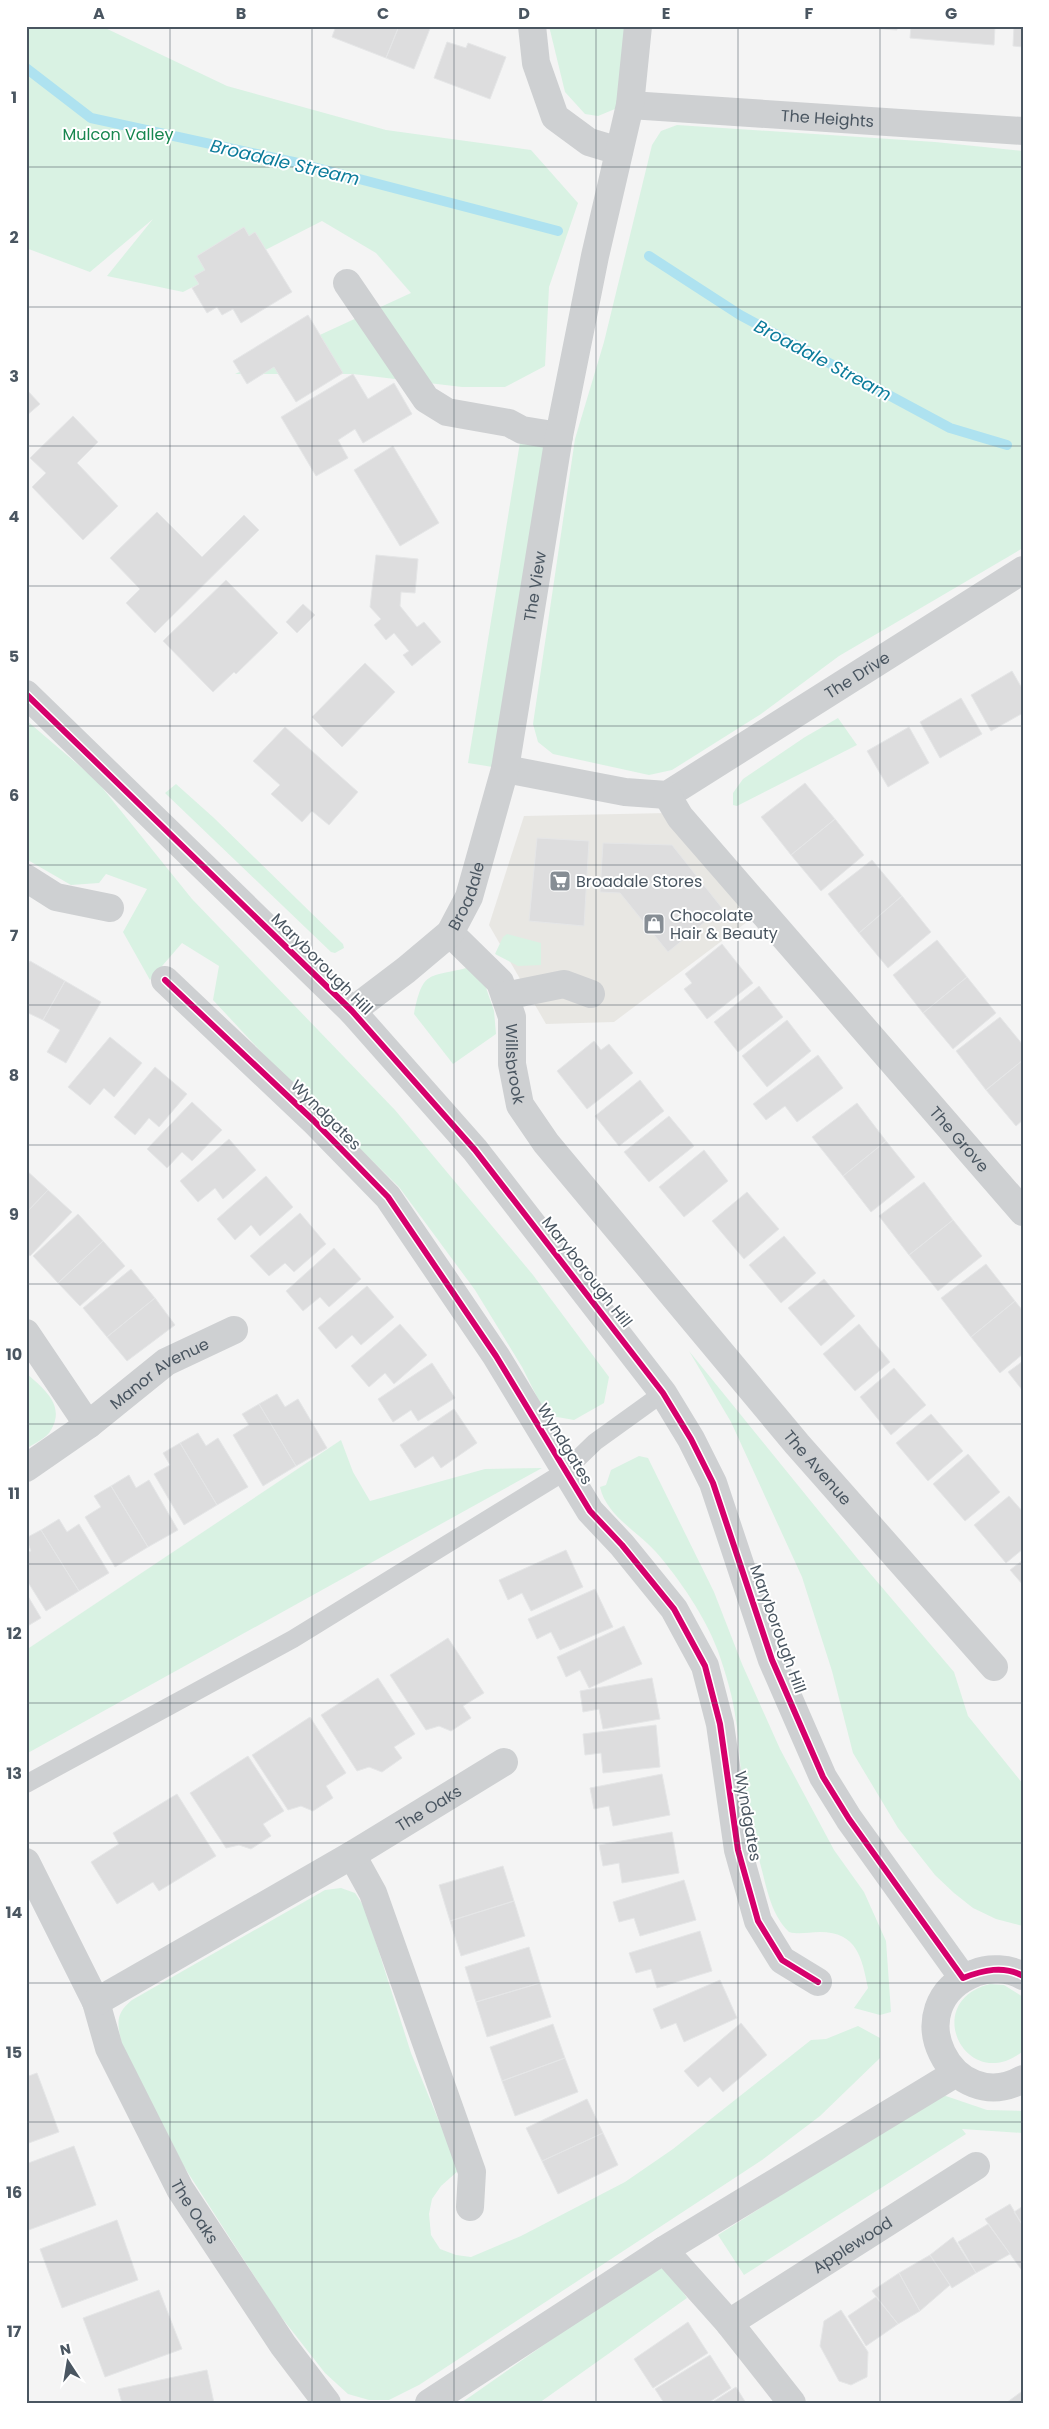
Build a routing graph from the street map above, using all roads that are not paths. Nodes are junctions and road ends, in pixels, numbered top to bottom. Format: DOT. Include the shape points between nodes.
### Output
graph roads {
  1 [pos="532,26"];
  2 [pos="638,26"];
  3 [pos="630,105"];
  4 [pos="1023,131"];
  5 [pos="619,151"];
  6 [pos="347,283"];
  7 [pos="558,436"];
  8 [pos="1023,570"];
  9 [pos="26,694"];
  10 [pos="508,736"];
  11 [pos="505,769"];
  12 [pos="667,795"];
  13 [pos="26,878"];
  14 [pos="110,908"];
  15 [pos="450,933"];
  16 [pos="165,980"];
  17 [pos="591,994"];
  18 [pos="505,996"];
  19 [pos="352,1011"];
  20 [pos="1023,1212"];
  21 [pos="646,1263"];
  22 [pos="234,1330"];
  23 [pos="26,1333"];
  24 [pos="664,1393"];
  25 [pos="88,1425"];
  26 [pos="26,1468"];
  27 [pos="564,1472"];
  28 [pos="994,1667"];
  29 [pos="504,1762"];
  30 [pos="26,1784"];
  31 [pos="352,1855"];
  32 [pos="26,1862"];
  33 [pos="1023,1976"];
  34 [pos="963,1978"];
  35 [pos="818,1982"];
  36 [pos="96,2002"];
  37 [pos="956,2073"];
  38 [pos="1023,2079"];
  39 [pos="976,2166"];
  40 [pos="470,2207"];
  41 [pos="664,2250"];
  42 [pos="729,2323"];
  43 [pos="327,2403"];
  44 [pos="430,2403"];
  45 [pos="792,2403"];
  1 -- 5 [label="street" via="536,63 555,118 589,142"];
  2 -- 3 [label="street"];
  3 -- 4 [label="street, The Heights"];
  3 -- 5 [label="street"];
  5 -- 7 [label="street, The View"];
  6 -- 7 [label="street" via="426,399 447,412"];
  7 -- 10 [label="street, The View"];
  8 -- 12 [label="street, The Drive"];
  9 -- 19 [label="street, Maryborough Hill"];
  10 -- 11 [label="street, Broadale"];
  11 -- 12 [label="street" via="625,792"];
  11 -- 15 [label="street, Broadale" via="468,897"];
  12 -- 20 [label="street, The Grove" via="680,817"];
  13 -- 14 [label="street" via="56,897"];
  15 -- 18 [label="street, Willsbrook" via="500,982"];
  15 -- 19 [label="street, Broadale"];
  16 -- 27 [label="street, Wyndgates" via="388,1197 496,1356"];
  17 -- 18 [label="street" via="564,984"];
  18 -- 21 [label="street, Willsbrook" via="512,1017 512,1064 520,1104 546,1143"];
  19 -- 24 [label="street, Maryborough Hill" via="474,1150"];
  21 -- 28 [label="street, The Avenue" via="796,1444"];
  22 -- 25 [label="street, Manor Avenue" via="166,1362"];
  23 -- 25 [label="street"];
  24 -- 27 [label="lane" via="595,1442"];
  24 -- 34 [label="street, Maryborough Hill" via="713,1483 772,1660 823,1777 849,1820"];
  25 -- 26 [label="street, Manor Avenue"];
  27 -- 30 [label="lane" via="293,1639"];
  27 -- 35 [label="street, Wyndgates" via="590,1511 674,1609 705,1666 720,1724 738,1850 758,1921 782,1960"];
  29 -- 31 [label="street, The Oaks"];
  31 -- 36 [label="street, The Oaks"];
  31 -- 40 [label="street" via="373,1893 472,2172"];
  32 -- 36 [label="street, The Oaks"];
  33 -- 34 [label="street" via="1001,1969 982,1970"];
  34 -- 37 [label="street" via="949,1989 935,2023 937,2042 944,2059"];
  36 -- 43 [label="street, The Oaks" via="109,2048 180,2189 283,2345"];
  37 -- 38 [label="street" via="974,2084 994,2087"];
  37 -- 41 [label="street"];
  39 -- 42 [label="street, Applewood"];
  41 -- 42 [label="street"];
  41 -- 44 [label="street"];
  42 -- 45 [label="street"];
}
